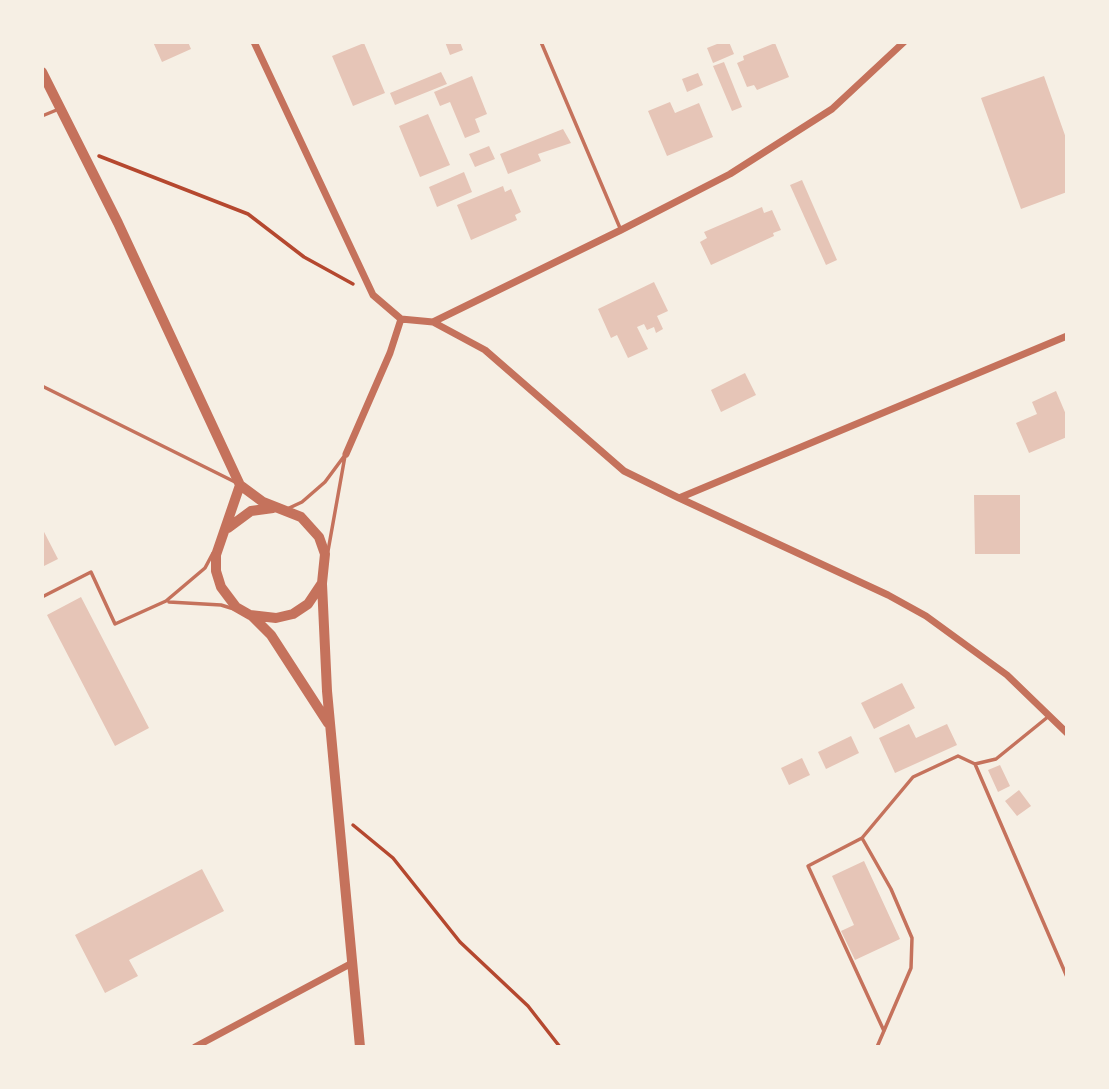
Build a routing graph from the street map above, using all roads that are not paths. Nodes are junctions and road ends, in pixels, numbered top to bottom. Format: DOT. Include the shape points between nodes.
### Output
graph roads {
  1 [pos="254,42"];
  2 [pos="541,42"];
  3 [pos="904,42"];
  4 [pos="42,72"];
  5 [pos="61,108"];
  6 [pos="42,116"];
  7 [pos="621,230"];
  8 [pos="401,319"];
  9 [pos="433,322"];
  10 [pos="1067,336"];
  11 [pos="42,386"];
  12 [pos="346,454"];
  13 [pos="240,485"];
  14 [pos="679,498"];
  15 [pos="284,510"];
  16 [pos="225,532"];
  17 [pos="217,547"];
  18 [pos="326,564"];
  19 [pos="322,583"];
  20 [pos="42,597"];
  21 [pos="166,601"];
  22 [pos="250,615"];
  23 [pos="1050,715"];
  24 [pos="330,727"];
  25 [pos="1067,733"];
  26 [pos="975,764"];
  27 [pos="862,838"];
  28 [pos="352,963"];
  29 [pos="1067,977"];
  30 [pos="884,1031"];
  31 [pos="195,1047"];
  32 [pos="360,1047"];
  33 [pos="877,1047"];
  1 -- 8 [label="street" via="373,295"];
  2 -- 7 [label="lane"];
  3 -- 7 [label="street" via="832,109 730,174"];
  4 -- 5 [label="street"];
  5 -- 6 [label="lane"];
  5 -- 13 [label="street"];
  7 -- 9 [label="street"];
  8 -- 9 [label="street"];
  8 -- 12 [label="street"];
  9 -- 14 [label="street" via="485,350 624,471"];
  10 -- 14 [label="street"];
  11 -- 13 [label="lane"];
  12 -- 15 [label="lane" via="325,482 302,502"];
  12 -- 18 [label="lane"];
  13 -- 15 [label="street"];
  13 -- 16 [label="street"];
  14 -- 23 [label="street" via="926,616 1007,675"];
  15 -- 16 [label="street" via="251,511"];
  15 -- 18 [label="street" via="301,517 314,530"];
  16 -- 17 [label="street"];
  17 -- 21 [label="lane" via="205,568"];
  17 -- 22 [label="street" via="215,572 221,587 236,607"];
  18 -- 19 [label="street"];
  19 -- 22 [label="street" via="308,604 293,614 276,618"];
  19 -- 24 [label="street"];
  20 -- 21 [label="lane" via="92,572 116,624"];
  21 -- 22 [label="lane" via="221,605"];
  22 -- 24 [label="street" via="271,635"];
  23 -- 25 [label="street"];
  23 -- 26 [label="lane" via="996,759"];
  24 -- 28 [label="street"];
  26 -- 27 [label="lane" via="958,756 913,777"];
  26 -- 29 [label="lane"];
  27 -- 30 [label="lane" via="912,938 911,968"];
  27 -- 30 [label="lane" via="807,866"];
  28 -- 31 [label="street"];
  28 -- 32 [label="street"];
  30 -- 33 [label="lane"];
}
